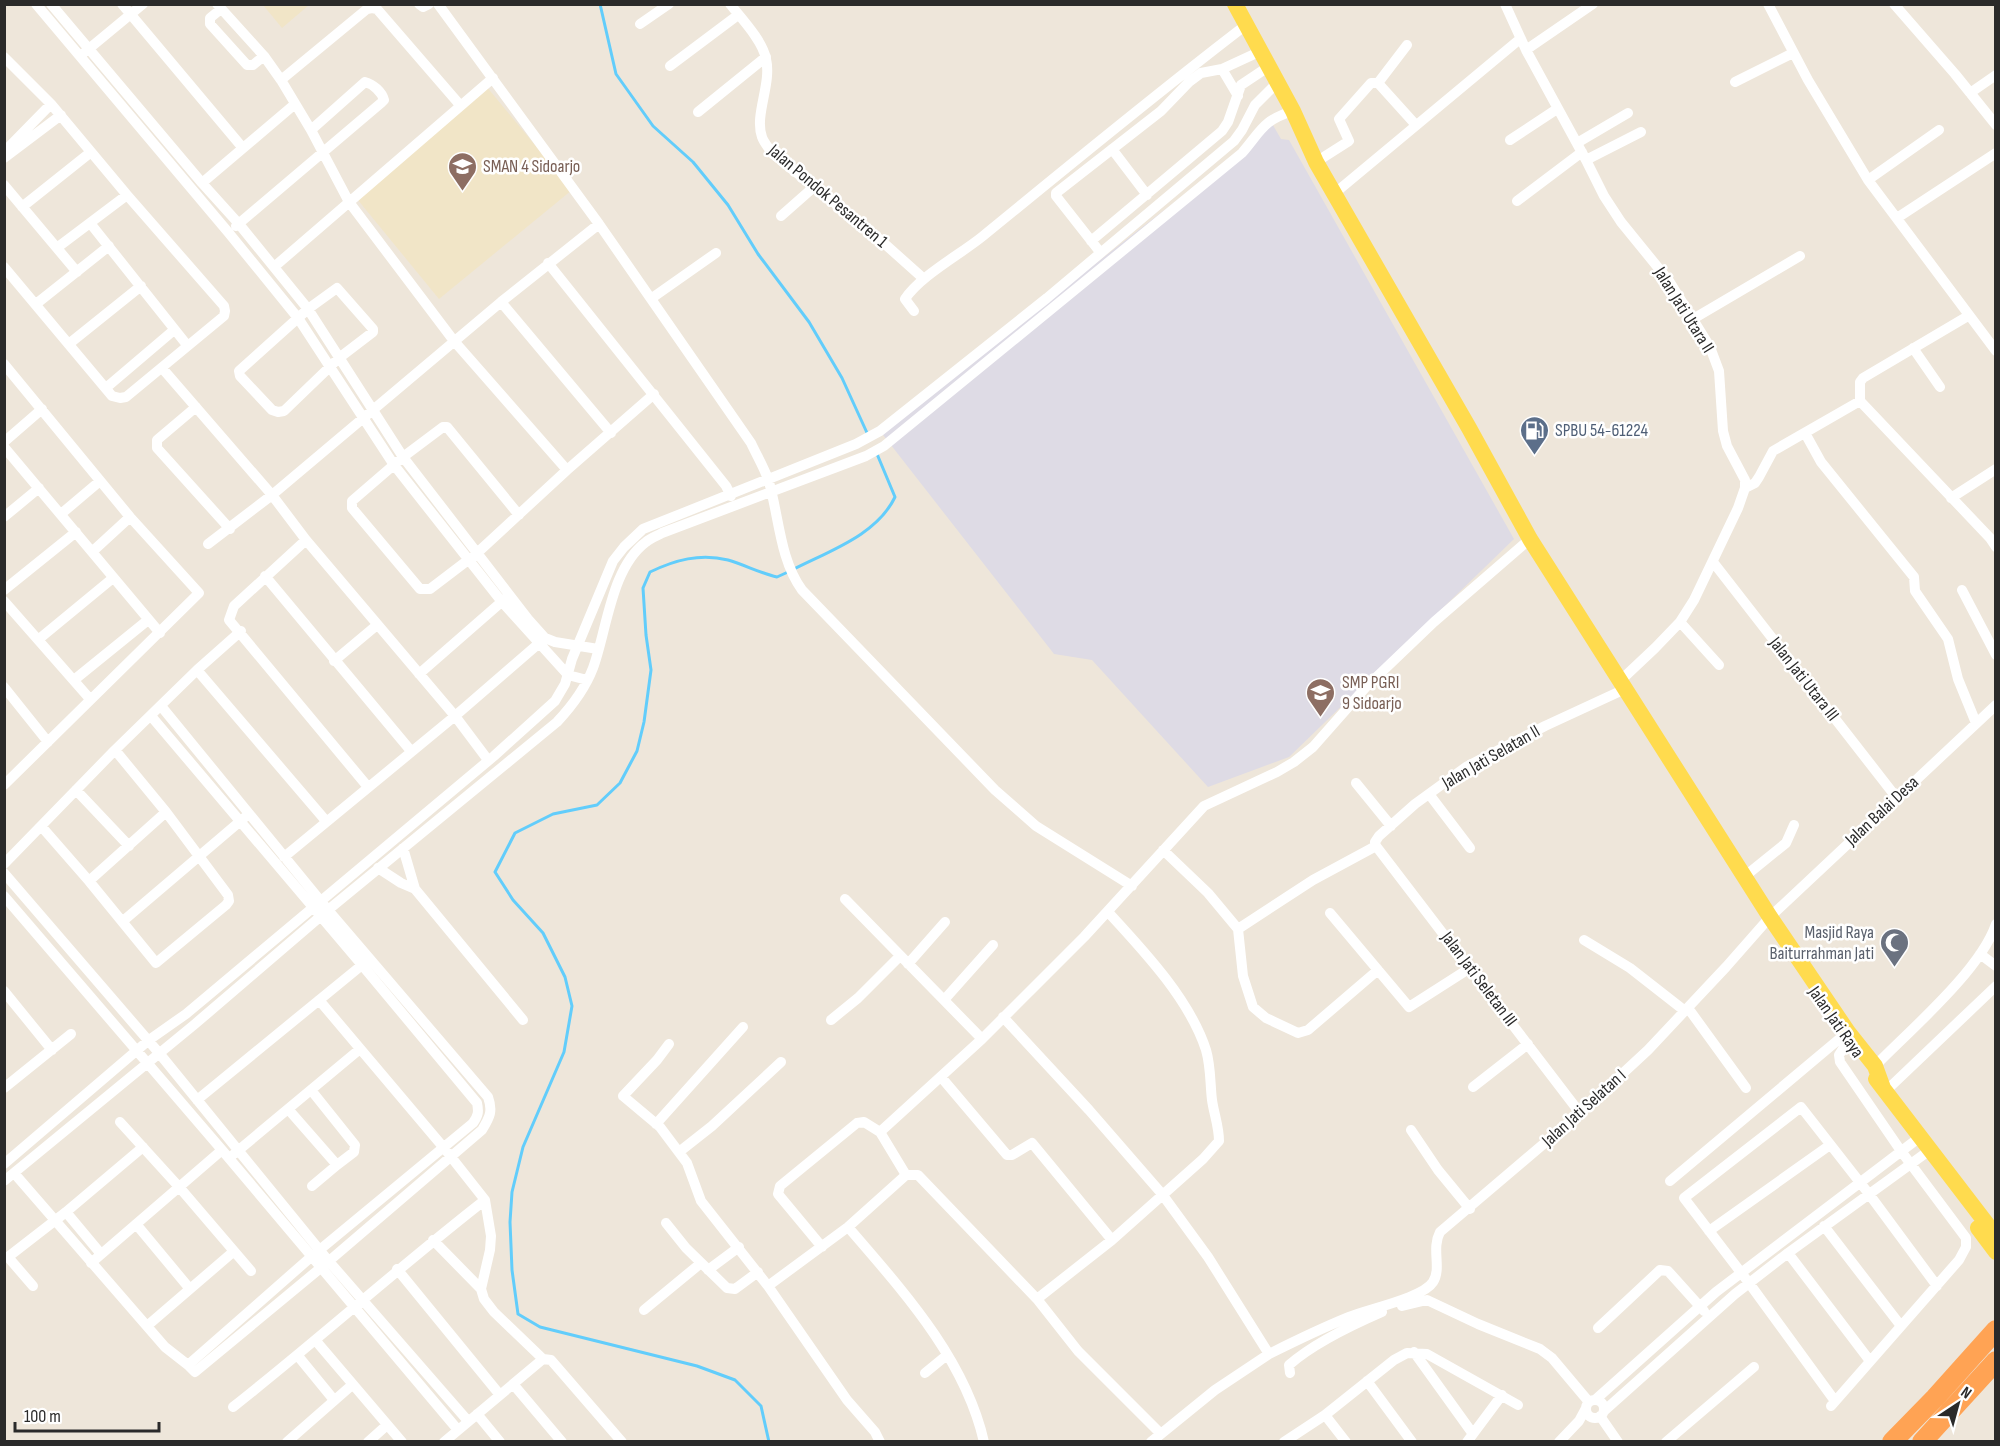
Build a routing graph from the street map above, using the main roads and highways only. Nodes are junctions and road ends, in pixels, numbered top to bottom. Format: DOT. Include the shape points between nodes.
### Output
graph roads {
  1 [pos="1234,4"];
  2 [pos="1782,934"];
  3 [pos="1886,1087"];
  4 [pos="1952,1178"];
  5 [pos="1995,1224"];
  6 [pos="1995,1236"];
  7 [pos="1995,1252"];
  8 [pos="1995,1330"];
  9 [pos="1995,1361"];
  10 [pos="1892,1442"];
  11 [pos="1922,1442"];
  1 -- 2 [label="main road" via="1317,162 1530,539"];
  2 -- 3 [label="main road, Jalan Jati Raya"];
  2 -- 3 [label="main road, Jalan Jati Raya" via="1782,944 1846,1038"];
  3 -- 4 [label="main road, Jalan Jati Raya"];
  3 -- 5 [label="main road, Jalan Jati Raya"];
  4 -- 6 [label="main road, Jalan Jati Raya"];
  4 -- 7 [label="main road, Jalan Jati Raya" via="1958,1201"];
  8 -- 10 [label="highway"];
  9 -- 11 [label="highway"];
}
